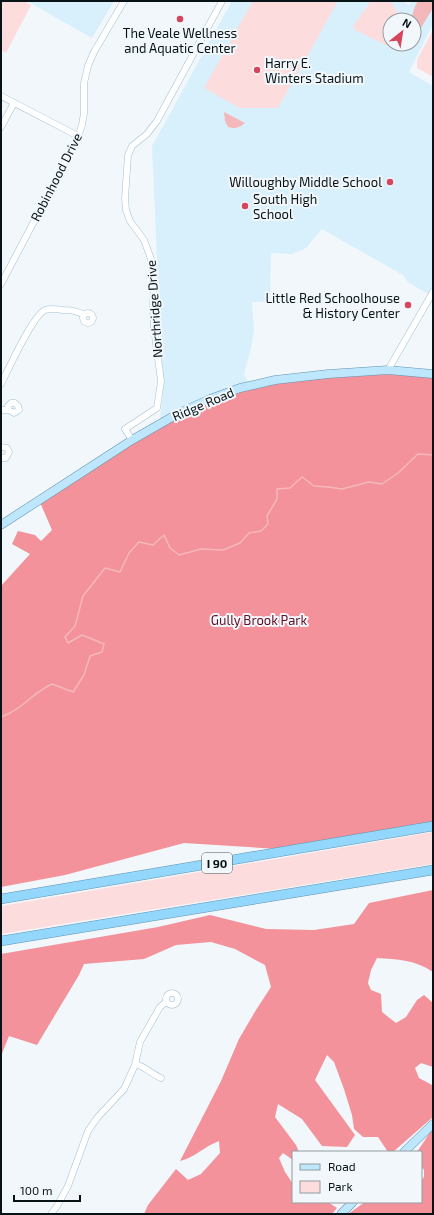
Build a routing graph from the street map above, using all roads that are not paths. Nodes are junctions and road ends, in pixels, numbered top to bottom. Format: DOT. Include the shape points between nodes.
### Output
graph roads {
  1 [pos="124,1"];
  2 [pos="222,1"];
  3 [pos="1,96"];
  4 [pos="14,103"];
  5 [pos="1,127"];
  6 [pos="78,136"];
  7 [pos="1,284"];
  8 [pos="433,292"];
  9 [pos="84,315"];
  10 [pos="388,370"];
  11 [pos="433,374"];
  12 [pos="1,384"];
  13 [pos="1,410"];
  14 [pos="9,410"];
  15 [pos="132,440"];
  16 [pos="1,447"];
  17 [pos="1,458"];
  18 [pos="1,525"];
  19 [pos="433,826"];
  20 [pos="433,870"];
  21 [pos="1,899"];
  22 [pos="1,941"];
  23 [pos="166,1002"];
  24 [pos="136,1064"];
  25 [pos="161,1078"];
  26 [pos="433,1124"];
  27 [pos="405,1151"];
  28 [pos="353,1203"];
  29 [pos="51,1214"];
  30 [pos="341,1214"];
  1 -- 6 [label="street, Robinhood Drive" via="88,66 84,83 84,113"];
  2 -- 15 [label="street, Northridge Drive" via="157,121 147,134 132,146 128,155 126,210 144,240 151,259 154,277 152,309 161,382 158,408 125,429"];
  3 -- 4 [label="street"];
  4 -- 5 [label="street"];
  4 -- 6 [label="street"];
  6 -- 7 [label="street, Robinhood Drive"];
  8 -- 10 [label="street"];
  9 -- 12 [label="street" via="53,309 40,314"];
  10 -- 11 [label="main road, Ridge Road"];
  10 -- 15 [label="main road, Ridge Road" via="303,376 240,388 191,407"];
  13 -- 14 [label="street"];
  15 -- 18 [label="main road, Ridge Road"];
  16 -- 17 [label="street" via="7,448 9,452 6,458"];
  19 -- 21 [label="highway, I 90"];
  20 -- 22 [label="highway"];
  23 -- 24 [label="street" via="160,1007 140,1042"];
  24 -- 25 [label="street"];
  24 -- 29 [label="street" via="124,1089 90,1127 68,1186"];
  26 -- 27 [label="main road"];
  28 -- 30 [label="main road"];
}
